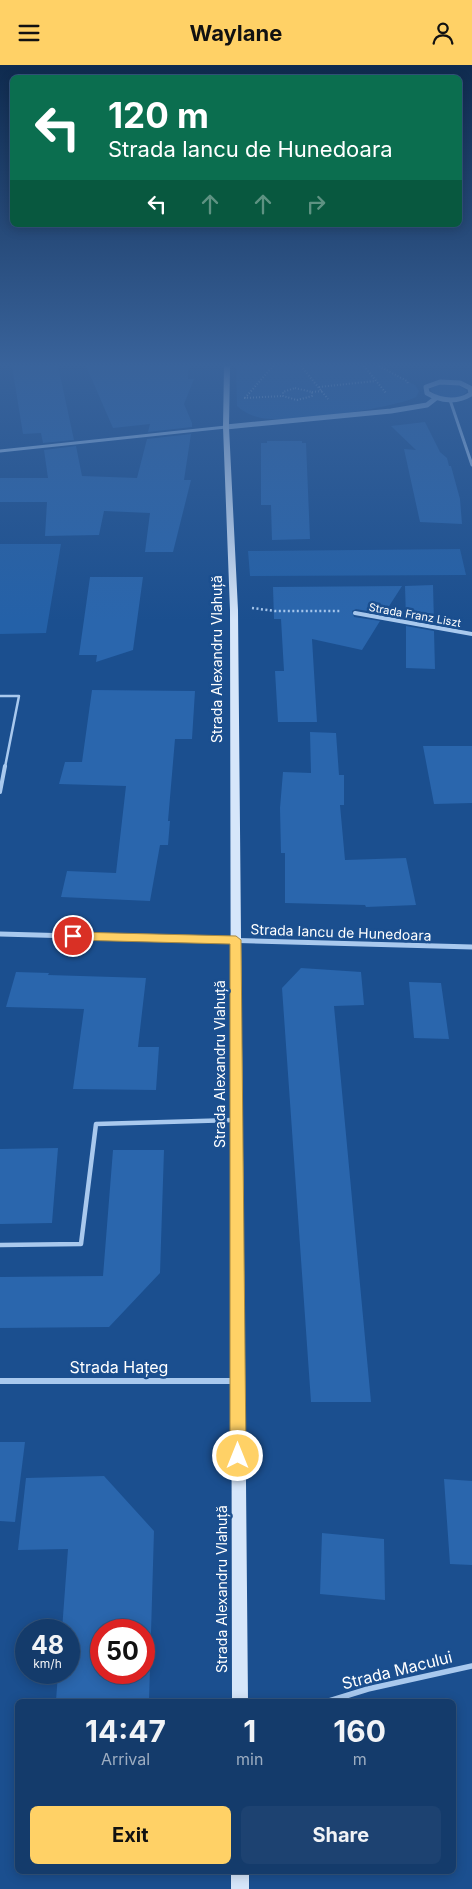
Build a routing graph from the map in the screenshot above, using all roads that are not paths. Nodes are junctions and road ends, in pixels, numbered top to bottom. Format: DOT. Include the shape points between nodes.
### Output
graph roads {
  1 [pos="227,451"];
  2 [pos="467,451"];
  3 [pos="472,465"];
  4 [pos="355,613"];
  5 [pos="472,634"];
  6 [pos="0,697"];
  7 [pos="0,792"];
  8 [pos="0,933"];
  9 [pos="236,940"];
  10 [pos="472,947"];
  11 [pos="236,1120"];
  12 [pos="0,1245"];
  13 [pos="0,1381"];
  14 [pos="238,1381"];
  15 [pos="472,1666"];
  16 [pos="240,1699"];
  17 [pos="336,1699"];
  18 [pos="240,1874"];
  19 [pos="240,1889"];
  1 -- 9 [label="main road, Strada Alexandru Vlahuță" via="234,607"];
  2 -- 3 [label="street"];
  4 -- 5 [label="street, Strada Franz Liszt"];
  6 -- 7 [label="lane" via="19,696"];
  8 -- 9 [label="street, Strada Iancu de Hunedoara"];
  9 -- 10 [label="street, Strada Iancu de Hunedoara"];
  9 -- 11 [label="main road, Strada Alexandru Vlahuță"];
  11 -- 12 [label="lane" via="96,1124 81,1244"];
  11 -- 14 [label="main road, Strada Alexandru Vlahuță"];
  13 -- 14 [label="street, Strada Hațeg"];
  14 -- 16 [label="main road, Strada Alexandru Vlahuță"];
  15 -- 17 [label="lane, Strada Macului"];
  18 -- 19 [label="main road"];
}
